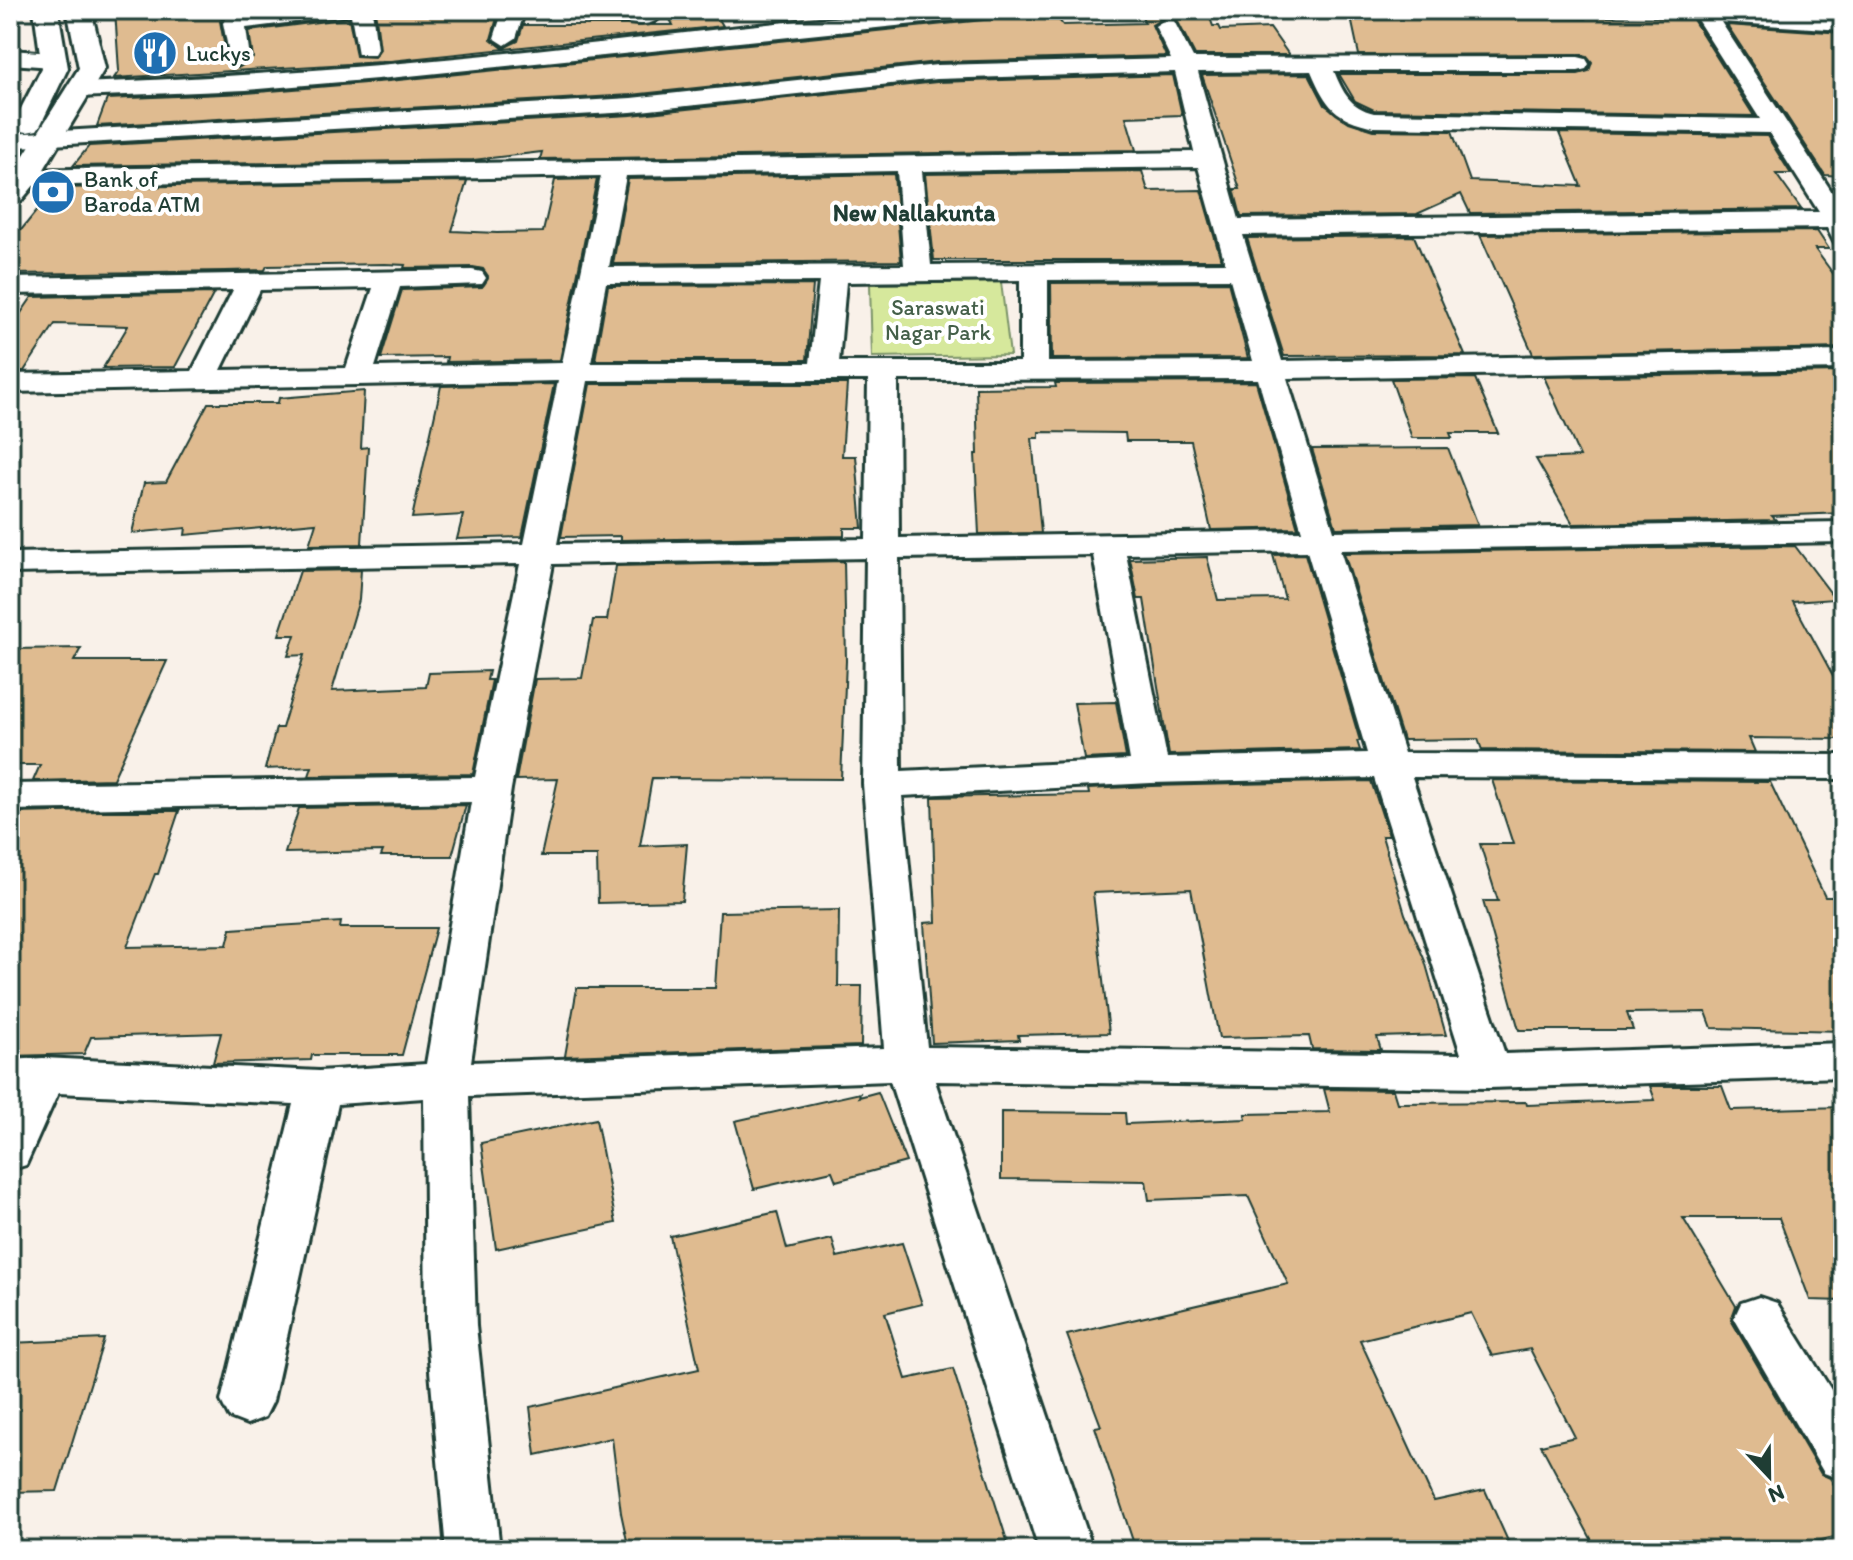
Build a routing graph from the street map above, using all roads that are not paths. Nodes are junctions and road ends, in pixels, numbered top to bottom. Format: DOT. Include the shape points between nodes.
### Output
graph roads {
  1 [pos="46,10"];
  2 [pos="79,10"];
  3 [pos="346,10"];
  4 [pos="361,10"];
  5 [pos="514,10"];
  6 [pos="776,10"];
  7 [pos="993,10"];
  8 [pos="1704,12"];
  9 [pos="870,20"];
  10 [pos="1843,23"];
  11 [pos="1166,26"];
  12 [pos="751,33"];
  13 [pos="505,38"];
  14 [pos="366,49"];
  15 [pos="10,57"];
  16 [pos="239,58"];
  17 [pos="53,60"];
  18 [pos="1578,64"];
  19 [pos="1185,65"];
  20 [pos="1320,65"];
  21 [pos="883,78"];
  22 [pos="78,90"];
  23 [pos="1778,126"];
  24 [pos="49,138"];
  25 [pos="14,144"];
  26 [pos="1208,159"];
  27 [pos="909,165"];
  28 [pos="615,169"];
  29 [pos="15,184"];
  30 [pos="1228,227"];
  31 [pos="1840,228"];
  32 [pos="1241,271"];
  33 [pos="918,273"];
  34 [pos="1034,273"];
  35 [pos="833,274"];
  36 [pos="594,275"];
  37 [pos="472,278"];
  38 [pos="389,280"];
  39 [pos="250,283"];
  40 [pos="10,286"];
  41 [pos="1843,360"];
  42 [pos="1034,370"];
  43 [pos="1273,370"];
  44 [pos="883,371"];
  45 [pos="574,372"];
  46 [pos="824,372"];
  47 [pos="358,376"];
  48 [pos="202,380"];
  49 [pos="10,383"];
  50 [pos="1843,532"];
  51 [pos="1321,542"];
  52 [pos="1108,545"];
  53 [pos="882,548"];
  54 [pos="538,553"];
  55 [pos="10,563"];
  56 [pos="1389,765"];
  57 [pos="1843,767"];
  58 [pos="1151,771"];
  59 [pos="882,784"];
  60 [pos="492,789"];
  61 [pos="10,797"];
  62 [pos="1843,1060"];
  63 [pos="907,1064"];
  64 [pos="1489,1071"];
  65 [pos="26,1076"];
  66 [pos="446,1080"];
  67 [pos="319,1088"];
  68 [pos="10,1152"];
  69 [pos="1759,1318"];
  70 [pos="247,1401"];
  71 [pos="1843,1456"];
  72 [pos="473,1550"];
  73 [pos="1066,1550"];
  1 -- 17 [label="main road"];
  2 -- 22 [label="main road" via="92,68"];
  3 -- 16 [label="street" via="234,23"];
  4 -- 14 [label="street"];
  5 -- 13 [label="street"];
  6 -- 12 [label="street"];
  7 -- 9 [label="street"];
  8 -- 10 [label="street"];
  8 -- 23 [label="street"];
  9 -- 12 [label="street"];
  9 -- 21 [label="street"];
  11 -- 19 [label="street"];
  12 -- 22 [label="street" via="299,80"];
  15 -- 17 [label="street"];
  17 -- 25 [label="main road" via="55,68"];
  18 -- 20 [label="street"];
  19 -- 20 [label="street"];
  19 -- 21 [label="street"];
  19 -- 26 [label="street"];
  20 -- 23 [label="street" via="1339,109 1374,120"];
  21 -- 24 [label="street" via="631,105"];
  22 -- 24 [label="main road"];
  23 -- 31 [label="street"];
  24 -- 25 [label="street"];
  24 -- 29 [label="main road"];
  26 -- 27 [label="street"];
  26 -- 30 [label="street"];
  27 -- 28 [label="street"];
  27 -- 33 [label="street"];
  28 -- 29 [label="street"];
  28 -- 36 [label="street"];
  30 -- 31 [label="street"];
  30 -- 32 [label="street"];
  32 -- 34 [label="street"];
  32 -- 43 [label="street"];
  33 -- 34 [label="street"];
  33 -- 35 [label="street"];
  34 -- 42 [label="street"];
  35 -- 36 [label="street"];
  35 -- 46 [label="street"];
  36 -- 45 [label="street"];
  37 -- 38 [label="street"];
  38 -- 39 [label="street"];
  38 -- 47 [label="street"];
  39 -- 40 [label="street"];
  39 -- 48 [label="street"];
  41 -- 43 [label="street"];
  42 -- 43 [label="street"];
  42 -- 44 [label="street"];
  43 -- 51 [label="street"];
  44 -- 46 [label="street"];
  44 -- 53 [label="street"];
  45 -- 46 [label="street"];
  45 -- 47 [label="street"];
  45 -- 54 [label="street"];
  47 -- 48 [label="street"];
  48 -- 49 [label="street"];
  50 -- 51 [label="street"];
  51 -- 52 [label="street"];
  51 -- 56 [label="street"];
  52 -- 53 [label="street"];
  52 -- 58 [label="street"];
  53 -- 54 [label="street"];
  53 -- 59 [label="street"];
  54 -- 55 [label="street"];
  54 -- 60 [label="street"];
  56 -- 57 [label="street"];
  56 -- 58 [label="street"];
  56 -- 64 [label="street"];
  58 -- 59 [label="street"];
  59 -- 63 [label="street"];
  60 -- 61 [label="street"];
  60 -- 66 [label="street"];
  62 -- 64 [label="street"];
  63 -- 64 [label="street"];
  63 -- 66 [label="street"];
  63 -- 73 [label="street"];
  65 -- 67 [label="street"];
  65 -- 68 [label="street"];
  66 -- 67 [label="street"];
  66 -- 72 [label="street" via="451,1326"];
  67 -- 70 [label="street"];
  69 -- 71 [label="street"];
}
